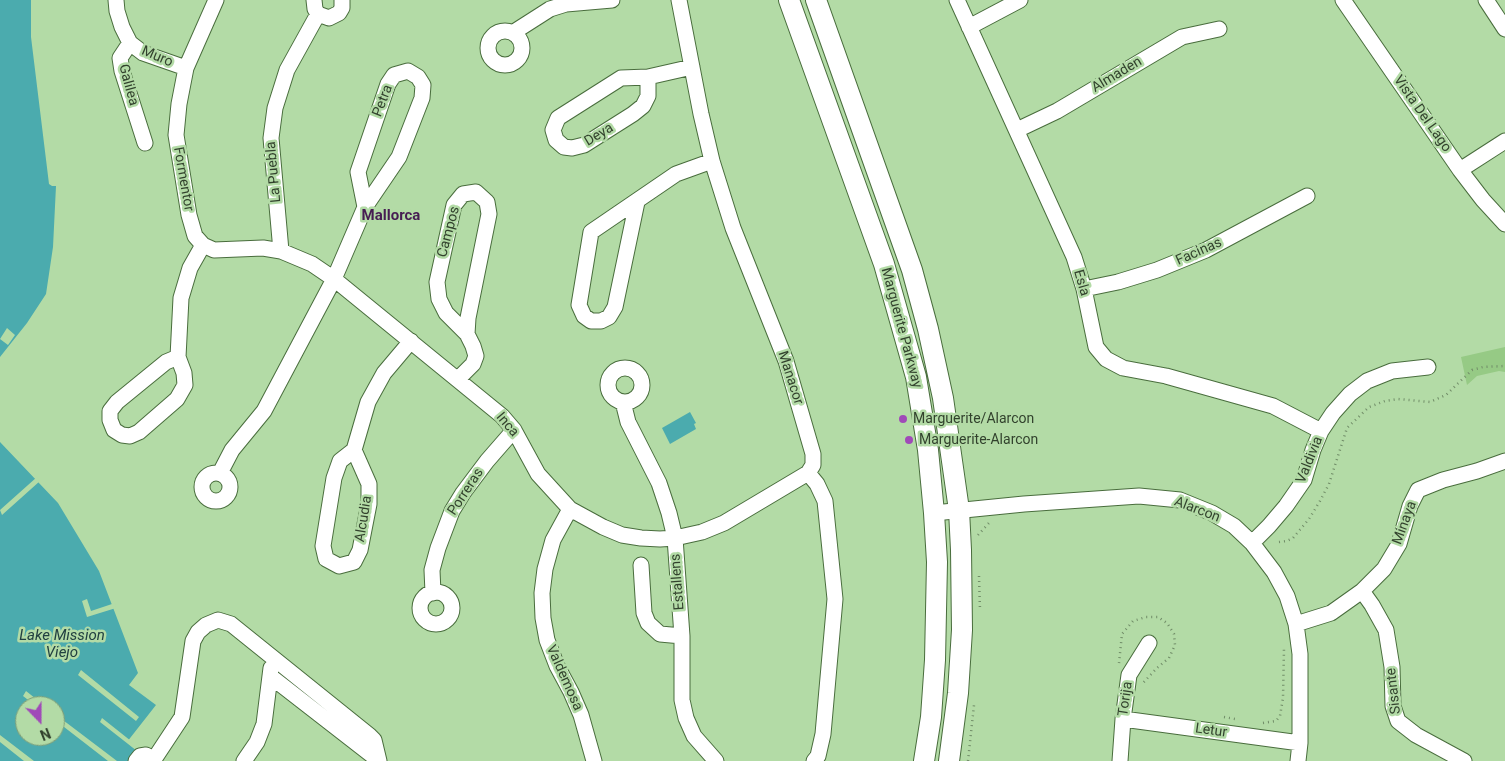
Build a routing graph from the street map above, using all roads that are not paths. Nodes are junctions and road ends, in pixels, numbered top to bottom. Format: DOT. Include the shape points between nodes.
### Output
graph roads {
  1 [pos="116,0"];
  2 [pos="216,0"];
  3 [pos="342,0"];
  4 [pos="612,0"];
  5 [pos="679,0"];
  6 [pos="789,0"];
  7 [pos="816,0"];
  8 [pos="958,0"];
  9 [pos="1020,0"];
  10 [pos="1343,0"];
  11 [pos="1486,0"];
  12 [pos="316,7"];
  13 [pos="969,27"];
  14 [pos="1219,29"];
  15 [pos="1505,29"];
  16 [pos="514,32"];
  17 [pos="130,43"];
  18 [pos="692,67"];
  19 [pos="186,68"];
  20 [pos="648,77"];
  21 [pos="1017,130"];
  22 [pos="1505,141"];
  23 [pos="145,143"];
  24 [pos="712,161"];
  25 [pos="1460,170"];
  26 [pos="1307,196"];
  27 [pos="637,202"];
  28 [pos="365,207"];
  29 [pos="1505,224"];
  30 [pos="203,245"];
  31 [pos="281,251"];
  32 [pos="334,280"];
  33 [pos="1084,290"];
  34 [pos="467,334"];
  35 [pos="411,341"];
  36 [pos="178,356"];
  37 [pos="1428,367"];
  38 [pos="458,379"];
  39 [pos="623,402"];
  40 [pos="514,430"];
  41 [pos="1321,431"];
  42 [pos="354,450"];
  43 [pos="1505,461"];
  44 [pos="220,472"];
  45 [pos="808,472"];
  46 [pos="570,509"];
  47 [pos="959,510"];
  48 [pos="934,512"];
  49 [pos="675,538"];
  50 [pos="1252,543"];
  51 [pos="641,565"];
  52 [pos="1362,591"];
  53 [pos="433,593"];
  54 [pos="1296,624"];
  55 [pos="682,636"];
  56 [pos="1149,643"];
  57 [pos="272,657"];
  58 [pos="270,676"];
  59 [pos="1123,719"];
  60 [pos="1300,743"];
  61 [pos="154,760"];
  62 [pos="378,760"];
  63 [pos="136,761"];
  64 [pos="244,761"];
  65 [pos="594,761"];
  66 [pos="716,761"];
  67 [pos="814,761"];
  68 [pos="924,761"];
  69 [pos="949,761"];
  70 [pos="1120,761"];
  71 [pos="1298,761"];
  72 [pos="1464,761"];
  1 -- 17 [label="street, Galilea" via="122,27"];
  2 -- 19 [label="street, Formentor"];
  3 -- 12 [label="street" via="342,8 329,18"];
  4 -- 16 [label="street" via="566,4"];
  5 -- 18 [label="street, Manacor"];
  6 -- 48 [label="main road, Marguerite Parkway" via="884,264 904,331 916,376"];
  7 -- 47 [label="main road, Marguerite Parkway" via="912,270 944,398"];
  8 -- 13 [label="street, Esla"];
  9 -- 13 [label="street"];
  10 -- 25 [label="street, Vista Del Lago"];
  11 -- 15 [label="street"];
  12 -- 31 [label="street, La Puebla" via="287,70 275,108 271,138"];
  13 -- 21 [label="street, Esla"];
  14 -- 21 [label="street, Almaden" via="1182,37 1057,111"];
  17 -- 19 [label="street, Muro" via="143,52"];
  17 -- 23 [label="street, Galilea" via="120,58 122,72"];
  18 -- 20 [label="street, Deya"];
  18 -- 24 [label="street, Manacor"];
  19 -- 30 [label="street, Formentor" via="176,135 189,215 195,236"];
  20 -- 20 [label="street, Deya" via="621,78 558,118 553,130 556,140 564,147 584,145 633,114 643,106 648,96"];
  21 -- 33 [label="street, Esla" via="1074,257"];
  22 -- 25 [label="street"];
  24 -- 27 [label="street" via="676,174"];
  24 -- 45 [label="street, Manacor" via="733,228 786,360 813,454 813,465"];
  25 -- 29 [label="street, Vista Del Lago"];
  26 -- 33 [label="street, Facinas" via="1206,250 1157,270"];
  27 -- 27 [label="street" via="591,232 579,305 590,320 601,322 615,307"];
  28 -- 28 [label="street, Petra" via="399,157 422,98 423,85 408,71 394,75 388,84 358,172"];
  28 -- 32 [label="street, Petra"];
  30 -- 31 [label="street, Inca" via="214,250 263,248"];
  30 -- 36 [label="street" via="190,268 181,298"];
  31 -- 32 [label="street, Inca" via="312,264"];
  32 -- 35 [label="street, Inca"];
  32 -- 44 [label="street, Petra" via="264,411 232,450"];
  33 -- 41 [label="street, Esla" via="1096,347 1106,359 1123,368 1166,376 1273,406"];
  34 -- 34 [label="street, Campos" via="489,214 487,202 476,192 463,194 454,205 437,282 439,299 446,313"];
  34 -- 38 [label="street, Campos" via="476,356 473,364"];
  35 -- 38 [label="street, Inca"];
  35 -- 42 [label="street, Alcudia" via="384,372 368,402"];
  36 -- 36 [label="street" via="117,402 110,411 114,430 130,436 139,432 177,399 185,385"];
  37 -- 41 [label="street, Valdivia" via="1392,371 1367,381 1350,394"];
  38 -- 40 [label="street, Inca"];
  39 -- 49 [label="street, Estallens" via="628,422 659,483"];
  40 -- 46 [label="street, Inca" via="538,474"];
  40 -- 53 [label="street, Porreras" via="462,493 452,511 432,570"];
  41 -- 50 [label="street, Valdivia" via="1304,480 1286,506"];
  42 -- 42 [label="street, Alcudia" via="340,461 334,478 323,546 326,559 339,566 354,562 360,550 369,504 369,484"];
  43 -- 52 [label="street, Minaya" via="1418,490 1399,544 1384,569"];
  45 -- 49 [label="street, Inca" via="724,523"];
  45 -- 67 [label="street" via="824,501 835,599 823,734"];
  46 -- 49 [label="street, Inca" via="622,534 641,538"];
  46 -- 65 [label="street, Valdemosa" via="553,540 545,569 543,618 547,640 581,715"];
  47 -- 48 [label="street, Alarcon"];
  47 -- 50 [label="street, Alarcon" via="1139,496 1180,500 1234,526"];
  47 -- 69 [label="main road, Marguerite Parkway" via="962,630"];
  48 -- 68 [label="main road, Marguerite Parkway" via="937,562 935,660"];
  49 -- 55 [label="street, Estallens"];
  50 -- 54 [label="street, Alarcon" via="1274,572 1287,596"];
  51 -- 55 [label="street" via="644,613 648,622 660,634"];
  52 -- 54 [label="street, Minaya" via="1331,613"];
  52 -- 72 [label="street, Sisante" via="1386,630 1392,667 1393,706 1398,721 1416,736"];
  54 -- 60 [label="street, Alarcon" via="1300,654"];
  55 -- 66 [label="street, Estallens" via="682,700 686,718 694,736"];
  56 -- 59 [label="street, Torija" via="1129,675"];
  57 -- 58 [label="street"];
  57 -- 61 [label="street" via="226,621 212,621 198,632 193,641 182,716"];
  57 -- 62 [label="street" via="369,735 374,740"];
  58 -- 62 [label="street"];
  58 -- 64 [label="street" via="264,724"];
  59 -- 60 [label="street, Letur"];
  59 -- 70 [label="street, Torija"];
  60 -- 71 [label="street, Alarcon"];
  61 -- 63 [label="street" via="146,755"];
}
